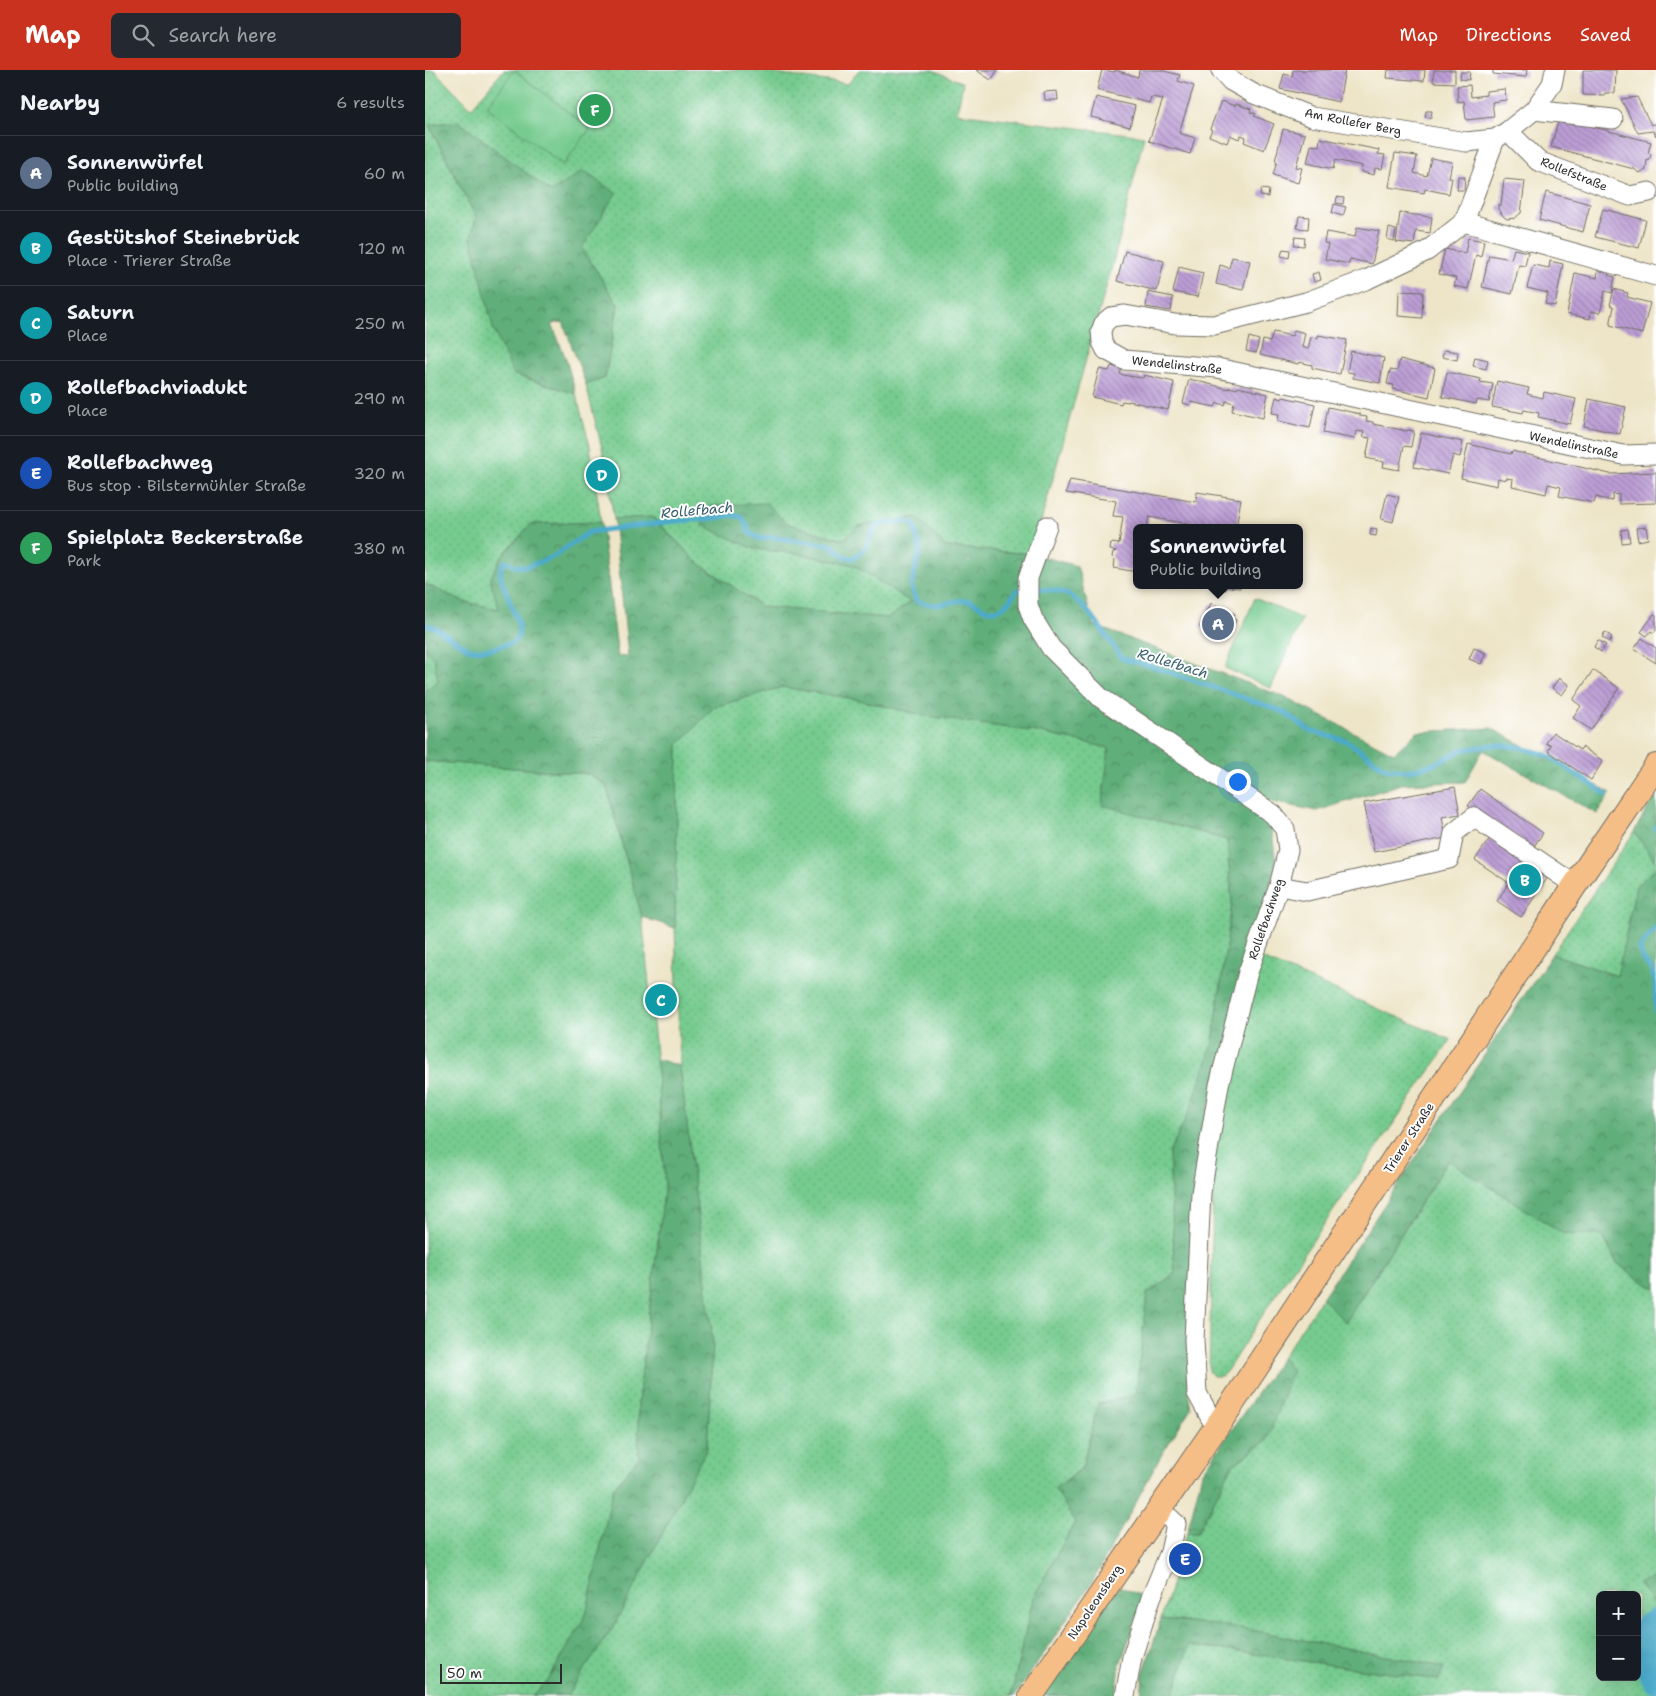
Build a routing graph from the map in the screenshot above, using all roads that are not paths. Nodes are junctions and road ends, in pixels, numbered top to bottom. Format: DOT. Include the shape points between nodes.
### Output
graph roads {
  1 [pos="1221,70"];
  2 [pos="1555,70"];
  3 [pos="1534,110"];
  4 [pos="1613,119"];
  5 [pos="1502,135"];
  6 [pos="1649,192"];
  7 [pos="1464,222"];
  8 [pos="1656,276"];
  9 [pos="1656,454"];
  10 [pos="1047,526"];
  11 [pos="1656,766"];
  12 [pos="1575,885"];
  13 [pos="1279,886"];
  14 [pos="1216,1428"];
  15 [pos="1159,1508"];
  16 [pos="1031,1696"];
  17 [pos="1125,1696"];
  1 -- 5 [label="street, Am Rollefer Berg" via="1231,81 1254,94 1312,117 1466,142"];
  2 -- 3 [label="street" via="1552,84"];
  3 -- 4 [label="street"];
  3 -- 5 [label="street"];
  5 -- 6 [label="street, Rollefstraße" via="1538,161 1630,196"];
  5 -- 7 [label="street"];
  7 -- 8 [label="street"];
  7 -- 9 [label="street, Wendelinstraße" via="1427,250 1368,279 1306,302 1214,325 1175,324 1125,315 1104,323 1102,342 1106,350 1124,360 1217,368 1623,455"];
  10 -- 13 [label="street, Rollefbachweg" via="1028,578 1028,605 1051,648 1101,698 1273,814 1285,829 1288,850"];
  11 -- 12 [label="main road, Trierer Straße"];
  12 -- 13 [label="street" via="1474,817 1455,833 1449,859 1307,891"];
  12 -- 14 [label="main road, Trierer Straße"];
  13 -- 14 [label="street, Rollefbachweg" via="1249,972 1219,1084 1201,1193 1194,1340 1197,1393"];
  14 -- 15 [label="main road, Trierer Straße"];
  15 -- 16 [label="main road, Napoleonsberg"];
  15 -- 17 [label="street" via="1176,1524 1170,1552 1132,1657"];
}
